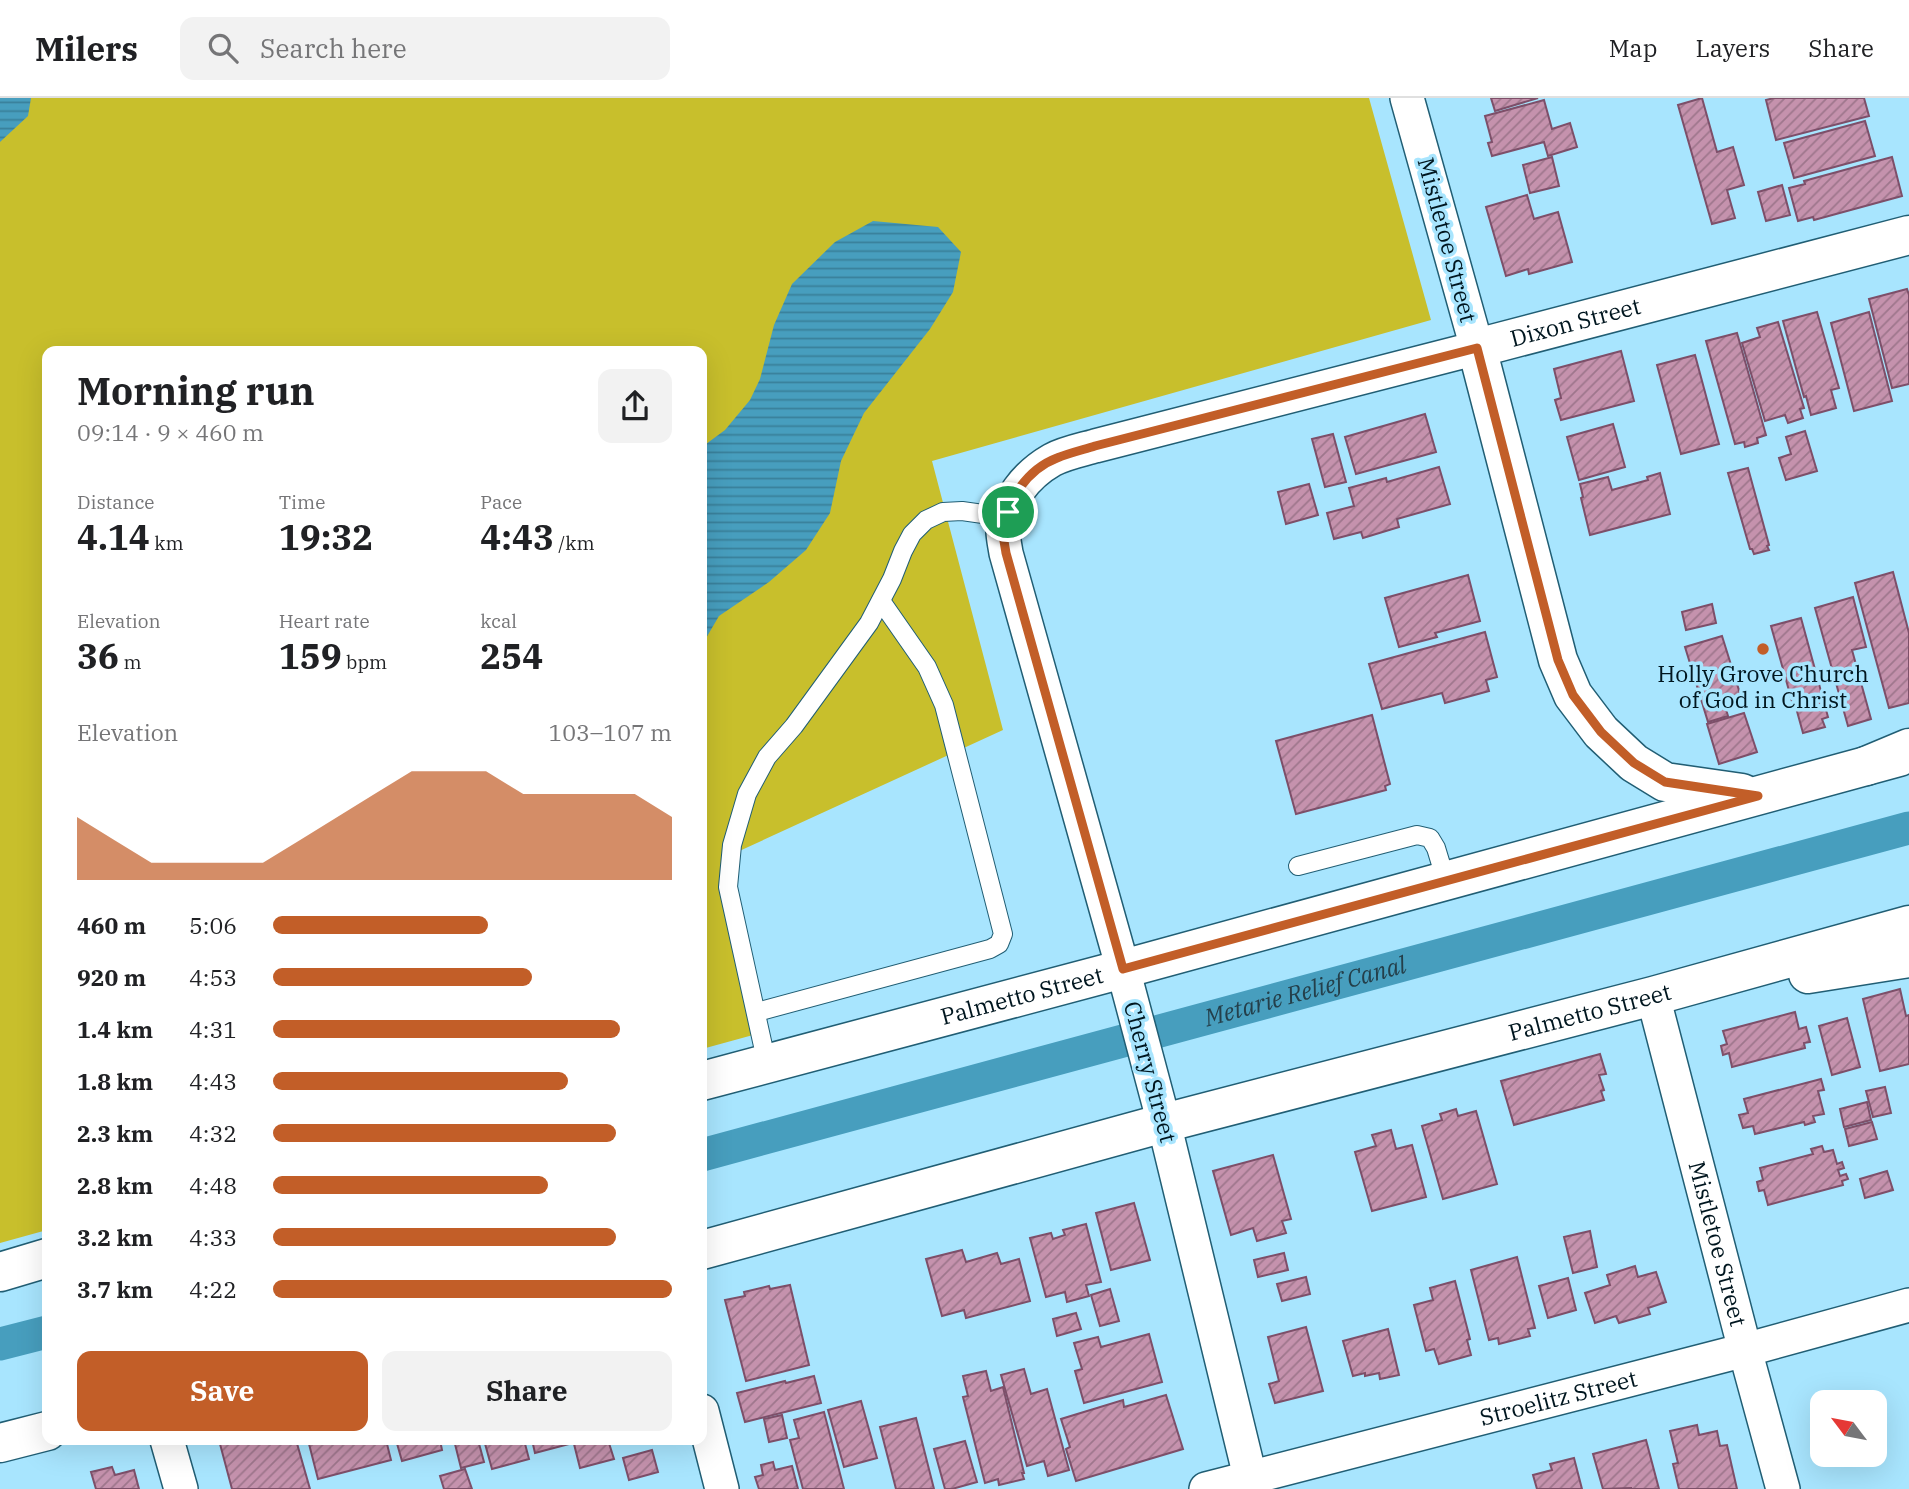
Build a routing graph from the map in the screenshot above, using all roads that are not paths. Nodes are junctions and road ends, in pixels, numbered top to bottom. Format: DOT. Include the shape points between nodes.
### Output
graph roads {
  1 [pos="1407,98"];
  2 [pos="1909,235"];
  3 [pos="1477,348"];
  4 [pos="1010,509"];
  5 [pos="881,601"];
  6 [pos="1909,748"];
  7 [pos="1909,754"];
  8 [pos="1866,766"];
  9 [pos="1758,796"];
  10 [pos="1298,866"];
  11 [pos="1446,881"];
  12 [pos="1909,925"];
  13 [pos="1909,958"];
  14 [pos="1127,982"];
  15 [pos="1653,996"];
  16 [pos="757,1012"];
  17 [pos="767,1064"];
  18 [pos="707,1080"];
  19 [pos="1162,1113"];
  20 [pos="707,1249"];
  21 [pos="42,1259"];
  22 [pos="0,1272"];
  23 [pos="1909,1304"];
  24 [pos="1745,1350"];
  25 [pos="707,1430"];
  26 [pos="42,1432"];
  27 [pos="0,1443"];
  28 [pos="168,1445"];
  29 [pos="1252,1483"];
  30 [pos="181,1489"];
  31 [pos="722,1489"];
  32 [pos="1206,1489"];
  33 [pos="1783,1489"];
  1 -- 3 [label="street, Mistletoe Street"];
  2 -- 3 [label="main road, Dixon Street"];
  3 -- 4 [label="street, Dixon Street" via="1055,459 1028,479"];
  3 -- 9 [label="main road, Mistletoe Street" via="1558,660 1573,695 1601,732 1634,763 1665,782"];
  4 -- 5 [label="lane" via="983,514 943,512 926,520 912,534"];
  4 -- 14 [label="street, Cherry Street" via="1003,533 1006,553"];
  5 -- 16 [label="lane" via="821,690 767,757 747,794 732,845 728,887"];
  5 -- 16 [label="lane" via="927,667 944,705 1003,934 999,944 990,949"];
  6 -- 8 [label="main road"];
  7 -- 8 [label="main road, Palmetto Street"];
  8 -- 9 [label="main road, Palmetto Street"];
  9 -- 11 [label="main road, Palmetto Street"];
  10 -- 11 [label="lane" via="1417,835 1430,838"];
  11 -- 14 [label="main road, Palmetto Street"];
  12 -- 15 [label="main road, Palmetto Street"];
  13 -- 15 [label="main road"];
  14 -- 17 [label="main road, Palmetto Street"];
  14 -- 19 [label="street, Cherry Street"];
  15 -- 19 [label="main road, Palmetto Street"];
  15 -- 24 [label="street, Mistletoe Street"];
  16 -- 17 [label="lane"];
  17 -- 18 [label="main road, Palmetto Street"];
  19 -- 20 [label="main road, Palmetto Street"];
  19 -- 29 [label="street, Cherry Street"];
  21 -- 22 [label="main road"];
  23 -- 24 [label="street, Stroelitz Street"];
  24 -- 29 [label="street, Stroelitz Street"];
  24 -- 33 [label="street, Mistletoe Street"];
  25 -- 31 [label="street"];
  26 -- 27 [label="main road"];
  28 -- 30 [label="street"];
  29 -- 32 [label="street, Stroelitz Street"];
}
